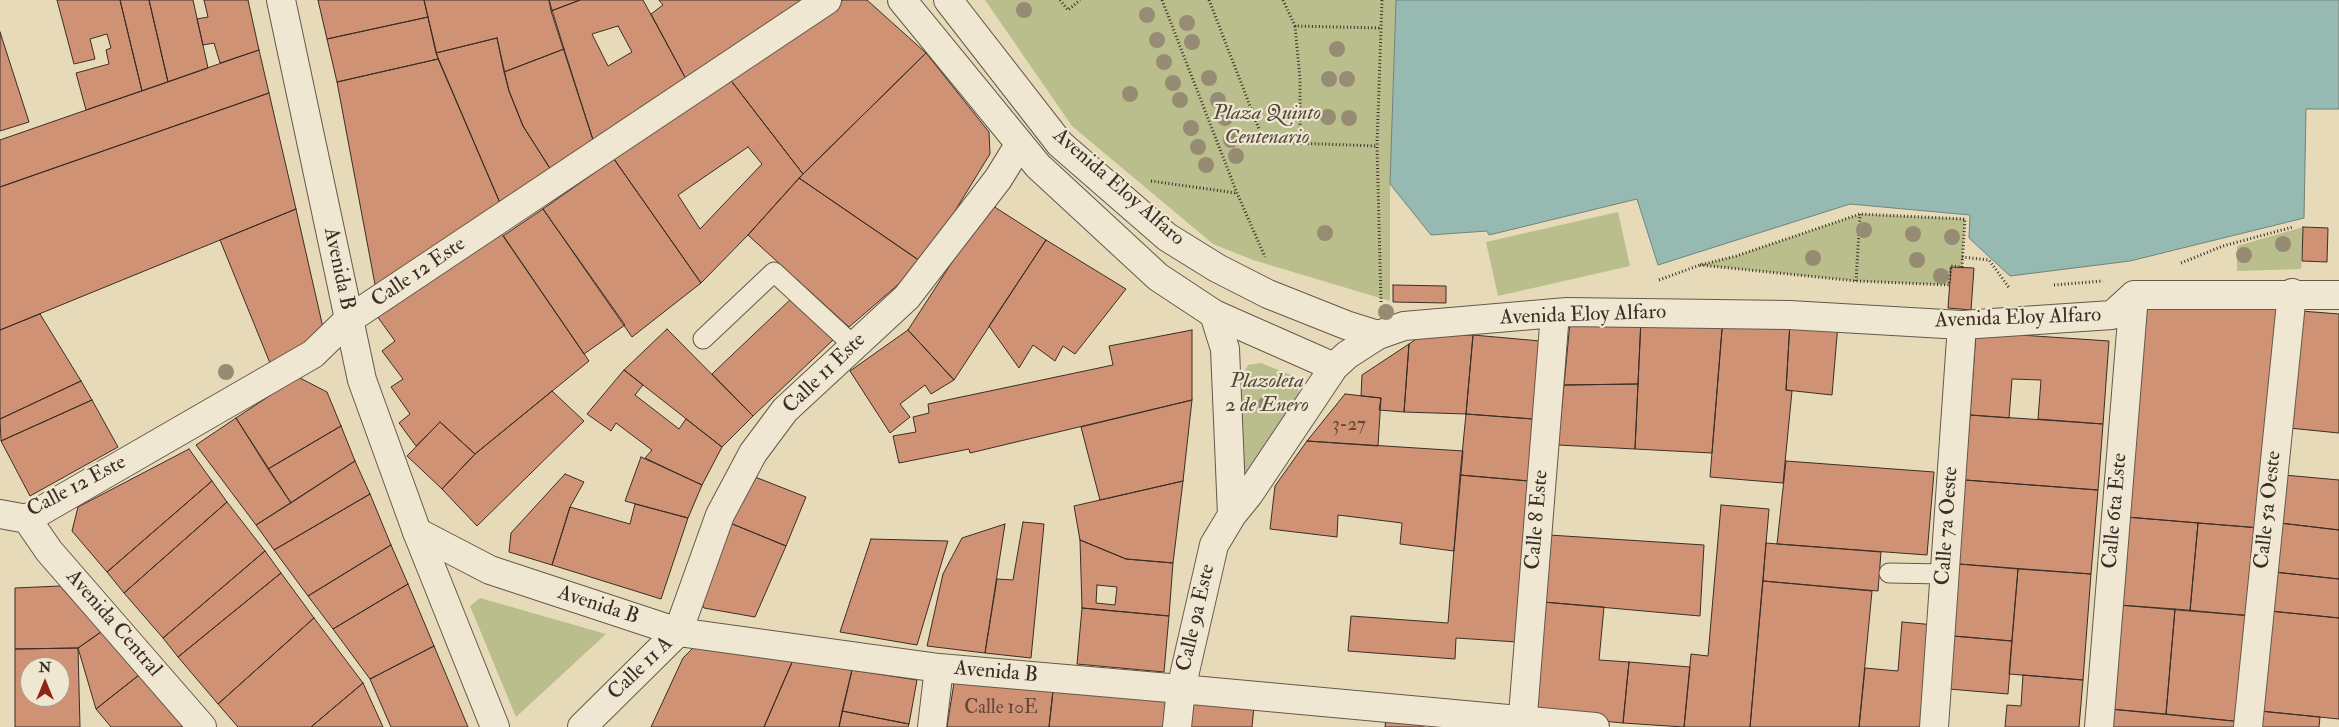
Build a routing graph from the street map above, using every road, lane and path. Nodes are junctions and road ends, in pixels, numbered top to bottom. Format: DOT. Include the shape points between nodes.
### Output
graph roads {
  1 [pos="281,0"];
  2 [pos="827,0"];
  3 [pos="902,0"];
  4 [pos="948,0"];
  5 [pos="1060,0"];
  6 [pos="1080,0"];
  7 [pos="1162,0"];
  8 [pos="1209,0"];
  9 [pos="1282,0"];
  10 [pos="1382,0"];
  11 [pos="1295,26"];
  12 [pos="1381,28"];
  13 [pos="1300,144"];
  14 [pos="1019,145"];
  15 [pos="1377,146"];
  16 [pos="1145,180"];
  17 [pos="1237,193"];
  18 [pos="1860,214"];
  19 [pos="1268,263"];
  20 [pos="1700,265"];
  21 [pos="1856,281"];
  22 [pos="1654,282"];
  23 [pos="1268,294"];
  24 [pos="2292,294"];
  25 [pos="2134,295"];
  26 [pos="2339,295"];
  27 [pos="1373,303"];
  28 [pos="1555,313"];
  29 [pos="1214,314"];
  30 [pos="348,320"];
  31 [pos="1962,325"];
  32 [pos="1239,326"];
  33 [pos="1378,335"];
  34 [pos="703,339"];
  35 [pos="854,346"];
  36 [pos="1334,367"];
  37 [pos="0,514"];
  38 [pos="1232,515"];
  39 [pos="27,519"];
  40 [pos="417,532"];
  41 [pos="1889,573"];
  42 [pos="1945,574"];
  43 [pos="678,632"];
  44 [pos="939,668"];
  45 [pos="1181,688"];
  46 [pos="1522,723"];
  47 [pos="202,727"];
  48 [pos="494,727"];
  49 [pos="582,727"];
  50 [pos="932,727"];
  51 [pos="1177,727"];
  52 [pos="1595,727"];
  53 [pos="1934,727"];
  54 [pos="2099,727"];
  55 [pos="2248,727"];
  1 -- 30 [label="street, Avenida B"];
  2 -- 30 [label="street, Calle 12 Este"];
  3 -- 14 [label="street, Avenida Eloy Alfaro"];
  4 -- 23 [label="street, Avenida Eloy Alfaro" via="1060,144 1167,237"];
  5 -- 6 [label="path" via="1068,10"];
  7 -- 17 [label="path"];
  8 -- 13 [label="path" via="1264,142"];
  9 -- 11 [label="path"];
  10 -- 12 [label="path"];
  11 -- 12 [label="path"];
  11 -- 13 [label="path" via="1300,80"];
  12 -- 15 [label="path"];
  13 -- 15 [label="path"];
  14 -- 29 [label="street, Avenida Eloy Alfaro" via="1158,277"];
  14 -- 35 [label="street, Calle 11 Este" via="998,179 907,297"];
  15 -- 27 [label="path" via="1381,305"];
  16 -- 17 [label="path"];
  17 -- 19 [label="path"];
  18 -- 20 [label="path"];
  18 -- 21 [label="path"];
  18 -- 21 [label="path" via="1965,219 1962,267 1951,266 1949,285"];
  20 -- 21 [label="path"];
  20 -- 22 [label="path"];
  23 -- 32 [label="street" via="1268,315 1259,322"];
  23 -- 33 [label="street, Avenida Eloy Alfaro"];
  24 -- 25 [label="street"];
  24 -- 26 [label="street"];
  24 -- 55 [label="street, Calle 5a Oeste"];
  25 -- 31 [label="street, Avenida Eloy Alfaro" via="2112,315"];
  25 -- 54 [label="street, Calle 6ta Este"];
  28 -- 31 [label="street, Avenida Eloy Alfaro" via="1790,315"];
  28 -- 33 [label="street, Avenida Eloy Alfaro" via="1404,326"];
  28 -- 46 [label="street, Calle 8 Este"];
  29 -- 32 [label="street, Avenida Eloy Alfaro"];
  29 -- 38 [label="street" via="1225,349"];
  30 -- 39 [label="street, Calle 12 Este" via="313,354"];
  30 -- 40 [label="street, Avenida B" via="362,380"];
  31 -- 42 [label="street, Calle 7a Oeste"];
  32 -- 36 [label="street, Avenida Eloy Alfaro"];
  33 -- 36 [label="street, Calle 9a Este"];
  34 -- 35 [label="lane" via="774,272"];
  35 -- 43 [label="street, Calle 11 Este" via="785,410 753,453 720,515"];
  36 -- 38 [label="street, Calle 9a Este"];
  37 -- 39 [label="street, Calle 12 Este"];
  38 -- 45 [label="street, Calle 9a Este" via="1214,545"];
  39 -- 47 [label="street, Avenida Central" via="49,551"];
  40 -- 43 [label="street, Avenida B" via="490,570"];
  40 -- 48 [label="street, Avenida B"];
  41 -- 42 [label="lane"];
  42 -- 53 [label="street, Calle 7a Oeste"];
  43 -- 44 [label="street, Avenida B"];
  43 -- 49 [label="street, Calle 11 A"];
  44 -- 45 [label="street, Avenida B"];
  44 -- 50 [label="street"];
  45 -- 46 [label="street, Avenida B"];
  45 -- 51 [label="street, Calle 9a Este"];
  46 -- 52 [label="street, Avenida B"];
}
